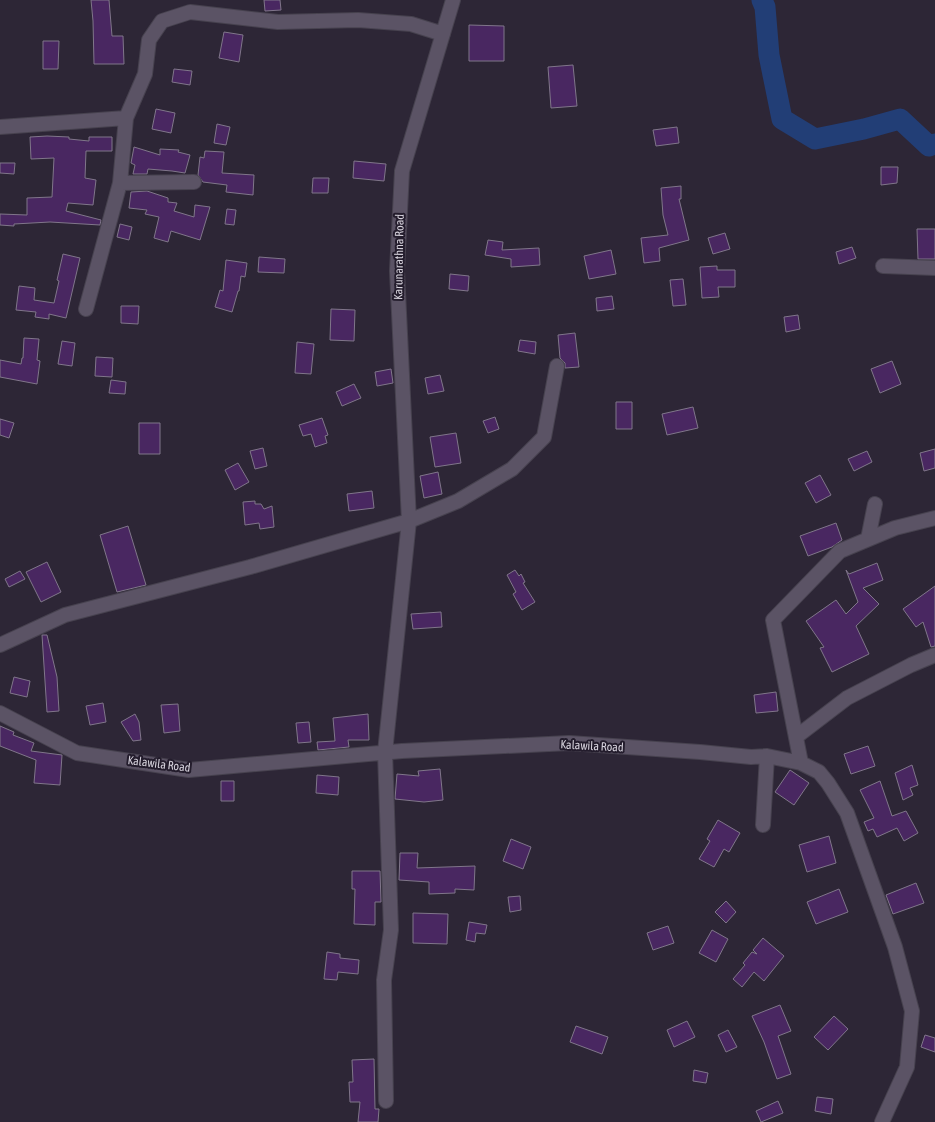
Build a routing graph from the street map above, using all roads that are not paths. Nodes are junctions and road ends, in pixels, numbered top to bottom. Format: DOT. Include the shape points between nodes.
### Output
graph roads {
  1 [pos="453,0"];
  2 [pos="443,34"];
  3 [pos="126,118"];
  4 [pos="0,127"];
  5 [pos="194,182"];
  6 [pos="120,183"];
  7 [pos="883,266"];
  8 [pos="935,268"];
  9 [pos="86,309"];
  10 [pos="557,366"];
  11 [pos="875,504"];
  12 [pos="935,518"];
  13 [pos="408,521"];
  14 [pos="868,539"];
  15 [pos="0,645"];
  16 [pos="935,655"];
  17 [pos="0,712"];
  18 [pos="796,737"];
  19 [pos="385,752"];
  20 [pos="768,756"];
  21 [pos="801,763"];
  22 [pos="763,825"];
  23 [pos="386,1101"];
  24 [pos="882,1122"];
  1 -- 2 [label="street, Karunarathna Road"];
  2 -- 3 [label="street" via="411,24 358,20 278,22 190,12 162,21 149,40 145,74"];
  2 -- 13 [label="street, Karunarathna Road" via="402,171 397,271"];
  3 -- 4 [label="street"];
  3 -- 6 [label="street"];
  5 -- 6 [label="street"];
  6 -- 9 [label="street"];
  7 -- 8 [label="street"];
  10 -- 13 [label="street" via="544,437 512,469 458,501"];
  11 -- 14 [label="street"];
  12 -- 14 [label="street"];
  13 -- 15 [label="street" via="66,615"];
  13 -- 19 [label="street, Karunarathna Road"];
  14 -- 18 [label="street" via="840,550 773,620"];
  16 -- 18 [label="street" via="847,698"];
  17 -- 19 [label="street, Kalawila Road" via="77,753 188,770"];
  18 -- 21 [label="street"];
  19 -- 20 [label="street, Kalawila Road" via="569,743"];
  19 -- 23 [label="street, Karunarathna Road" via="391,930 384,980"];
  20 -- 21 [label="street, Kalawila Road"];
  20 -- 22 [label="street"];
  21 -- 24 [label="street, Kalawila Road" via="818,772 847,813 895,947 912,1011 907,1067"];
}
